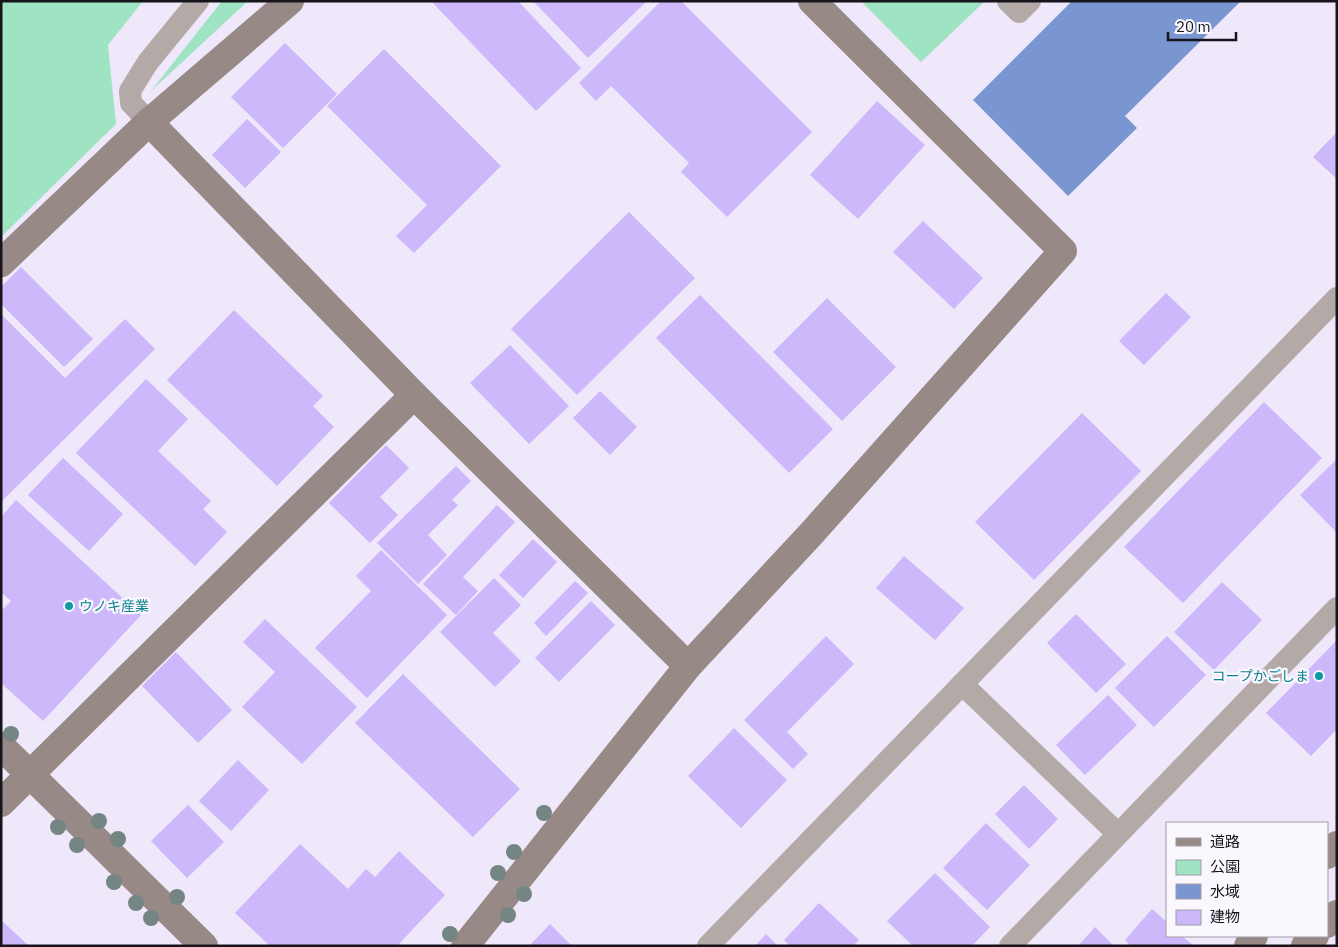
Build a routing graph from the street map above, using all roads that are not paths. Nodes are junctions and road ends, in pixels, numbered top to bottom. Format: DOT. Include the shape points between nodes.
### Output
graph roads {
  1 [pos="198,1"];
  2 [pos="290,1"];
  3 [pos="812,1"];
  4 [pos="1008,1"];
  5 [pos="1030,1"];
  6 [pos="149,122"];
  7 [pos="1,263"];
  8 [pos="1337,298"];
  9 [pos="414,395"];
  10 [pos="1337,608"];
  11 [pos="688,666"];
  12 [pos="962,684"];
  13 [pos="1,746"];
  14 [pos="30,774"];
  15 [pos="1,803"];
  16 [pos="1116,834"];
  17 [pos="1337,845"];
  18 [pos="1328,855"];
  19 [pos="1337,914"];
  20 [pos="1328,923"];
  21 [pos="1314,937"];
  22 [pos="204,946"];
  23 [pos="465,946"];
  24 [pos="708,946"];
  25 [pos="1010,946"];
  26 [pos="1305,946"];
  1 -- 6 [label="street" via="148,62 130,91 131,103"];
  2 -- 6 [label="street"];
  3 -- 11 [label="street" via="1063,251 811,534"];
  4 -- 5 [label="street" via="1019,12"];
  6 -- 7 [label="street"];
  6 -- 9 [label="street"];
  8 -- 12 [label="street"];
  9 -- 11 [label="street"];
  9 -- 14 [label="street"];
  10 -- 16 [label="street"];
  11 -- 23 [label="street"];
  12 -- 16 [label="street"];
  12 -- 24 [label="street"];
  13 -- 14 [label="street"];
  14 -- 15 [label="street"];
  14 -- 22 [label="street"];
  16 -- 25 [label="street"];
  17 -- 18 [label="street"];
  19 -- 20 [label="street"];
  21 -- 26 [label="street"];
}
